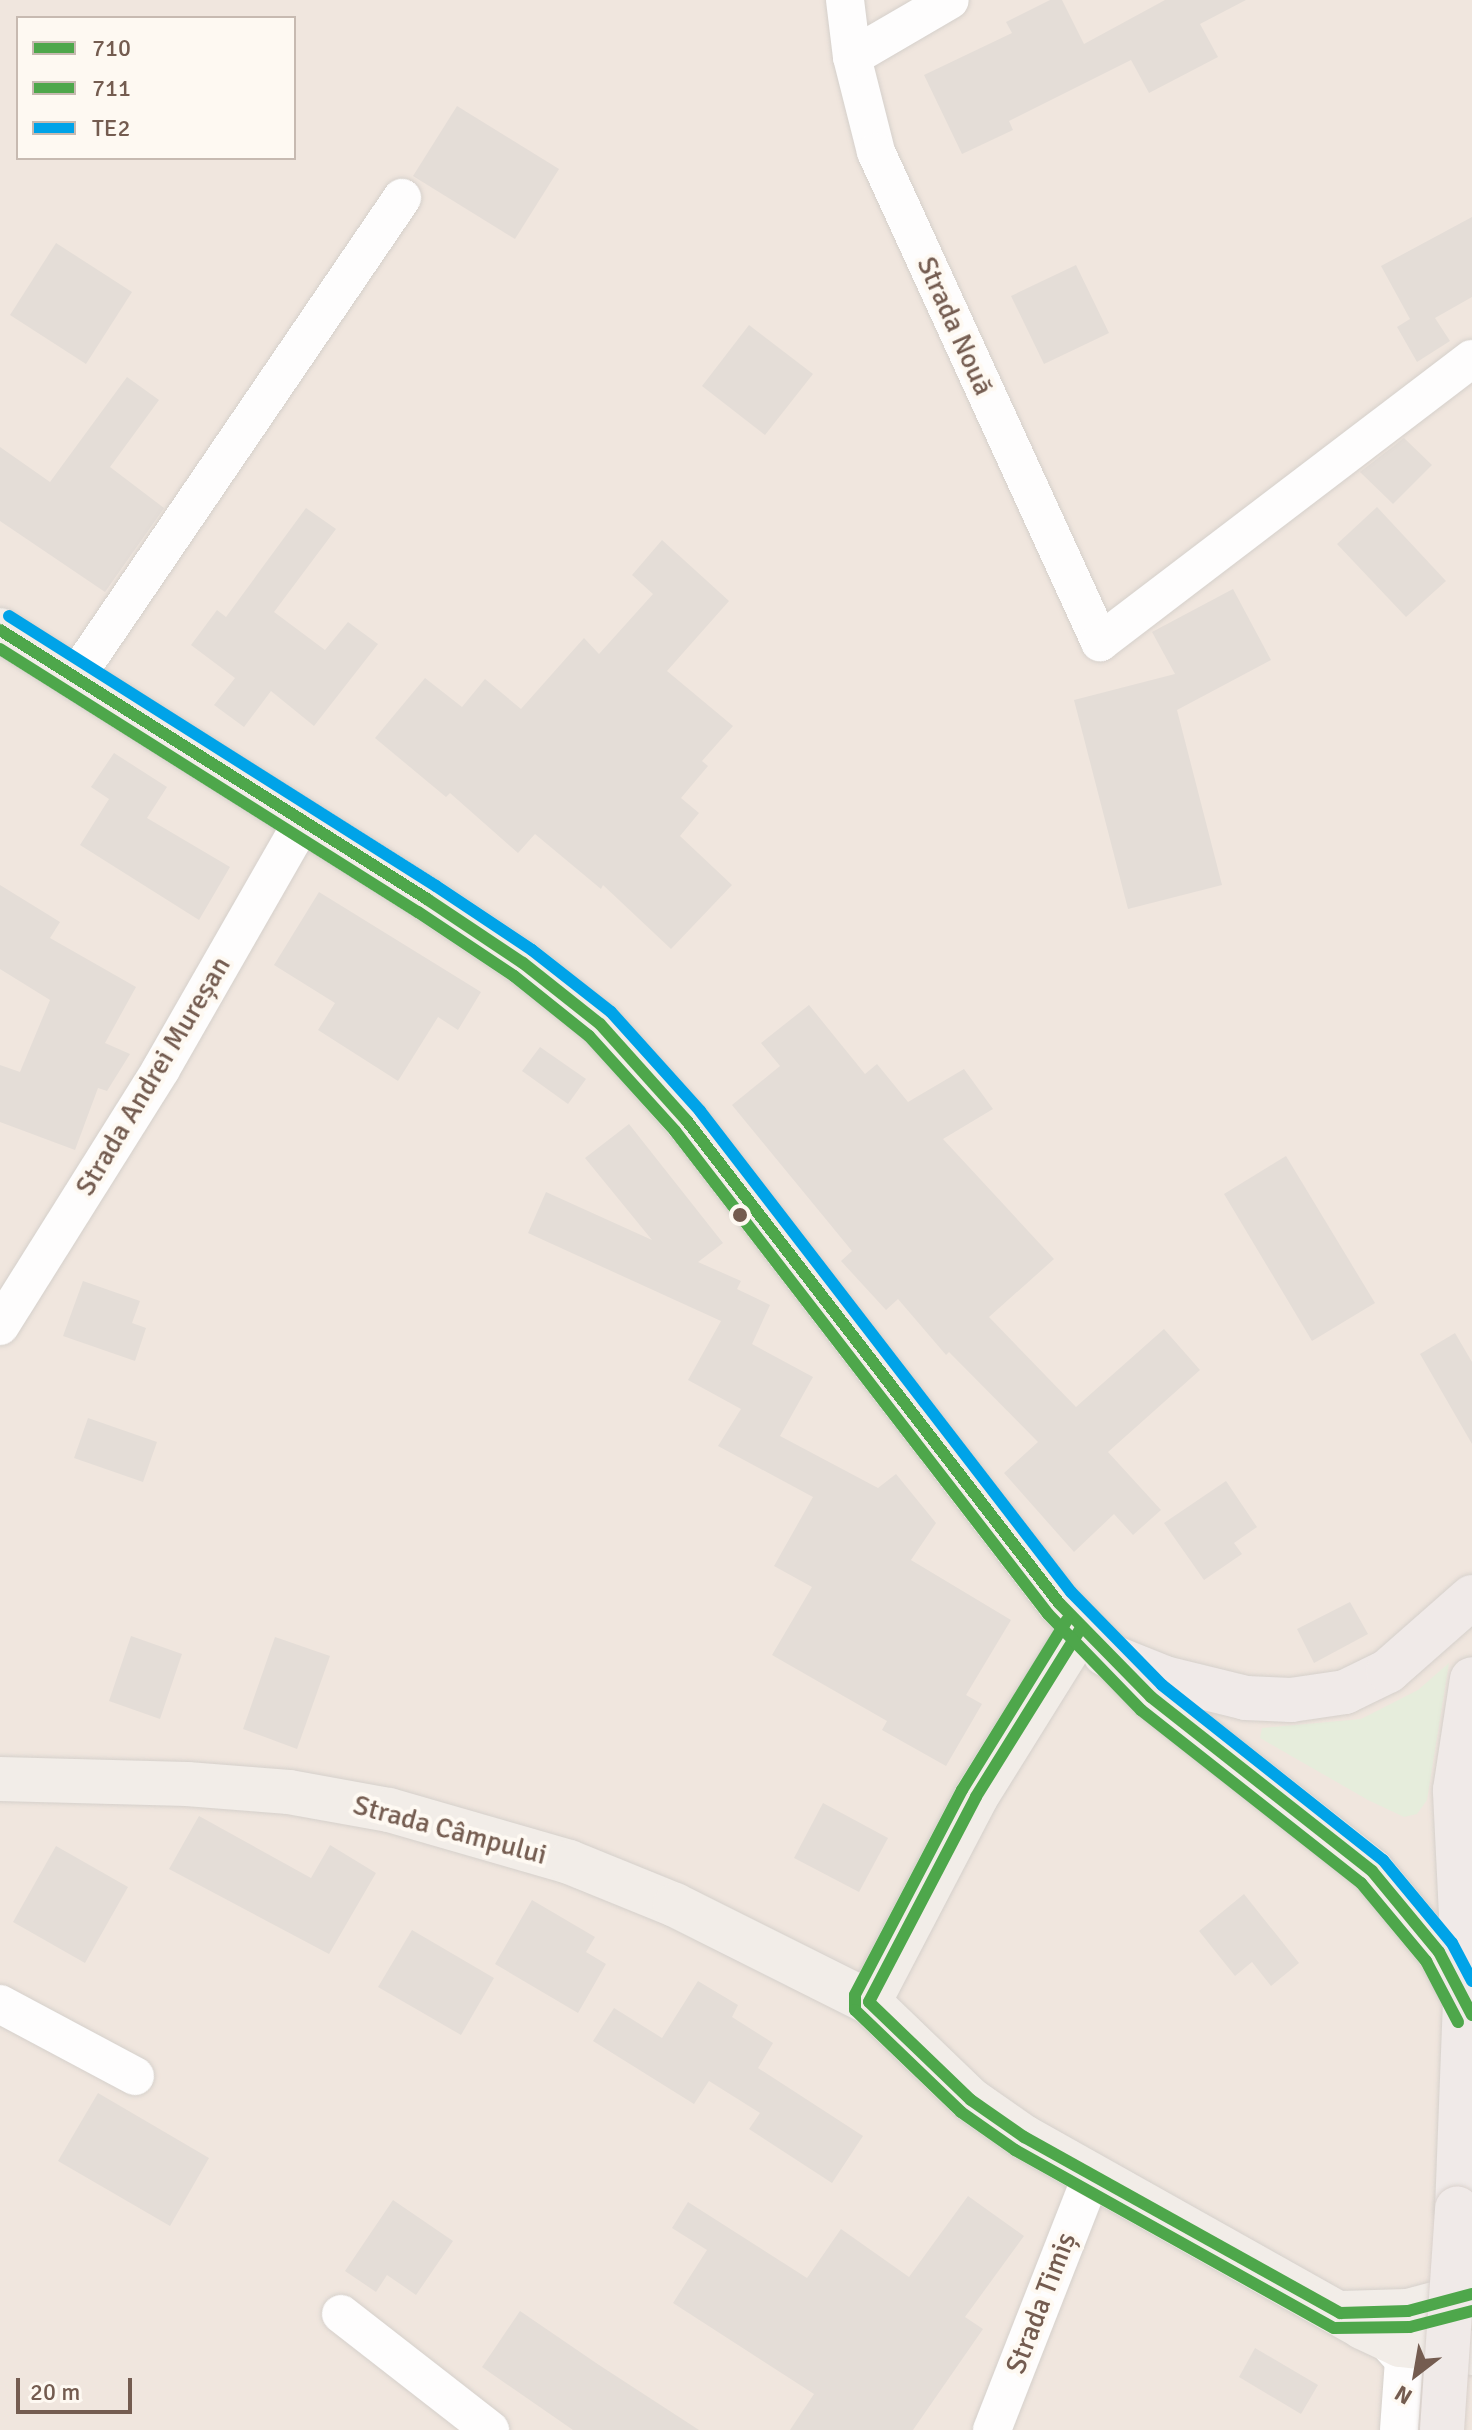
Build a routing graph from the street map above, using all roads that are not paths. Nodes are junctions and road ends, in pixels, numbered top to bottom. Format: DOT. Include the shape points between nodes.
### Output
graph roads {
  1 [pos="845,0"];
  2 [pos="950,0"];
  3 [pos="852,57"];
  4 [pos="402,198"];
  5 [pos="1472,359"];
  6 [pos="0,630"];
  7 [pos="75,678"];
  8 [pos="302,823"];
  9 [pos="0,1326"];
  10 [pos="1472,1597"];
  11 [pos="1093,1641"];
  12 [pos="1472,1679"];
  13 [pos="0,1779"];
  14 [pos="869,2002"];
  15 [pos="0,2004"];
  16 [pos="1468,2006"];
  17 [pos="135,2076"];
  18 [pos="1091,2177"];
  19 [pos="1460,2299"];
  20 [pos="1340,2313"];
  21 [pos="341,2314"];
  22 [pos="1384,2338"];
  23 [pos="1472,2351"];
  24 [pos="490,2430"];
  25 [pos="992,2430"];
  26 [pos="1399,2430"];
  27 [pos="1442,2430"];
  1 -- 3 [label="street, Strada Nouă"];
  2 -- 3 [label="street"];
  3 -- 5 [label="street, Strada Nouă" via="876,152 1100,642"];
  4 -- 7 [label="street"];
  6 -- 7 [label="main road"];
  7 -- 8 [label="main road"];
  8 -- 9 [label="street, Strada Andrei Mureșan" via="161,1069"];
  8 -- 11 [label="main road" via="523,963 635,1057 1038,1579"];
  10 -- 11 [label="highway" via="1388,1671 1331,1694 1291,1700 1246,1698 1165,1678"];
  11 -- 14 [label="main road" via="976,1797"];
  11 -- 16 [label="main road" via="1151,1697 1372,1871 1439,1952"];
  12 -- 16 [label="highway" via="1455,1790"];
  13 -- 14 [label="main road, Strada Câmpului" via="289,1792 469,1831 569,1862 675,1905"];
  14 -- 18 [label="main road" via="971,2100"];
  15 -- 17 [label="street"];
  16 -- 27 [label="highway, bridge"];
  18 -- 20 [label="main road"];
  18 -- 25 [label="street, Strada Timiș"];
  19 -- 20 [label="main road"];
  19 -- 23 [label="highway"];
  20 -- 22 [label="main road"];
  21 -- 24 [label="street"];
  22 -- 23 [label="main road" via="1436,2353"];
  22 -- 26 [label="street" via="1404,2360"];
}
